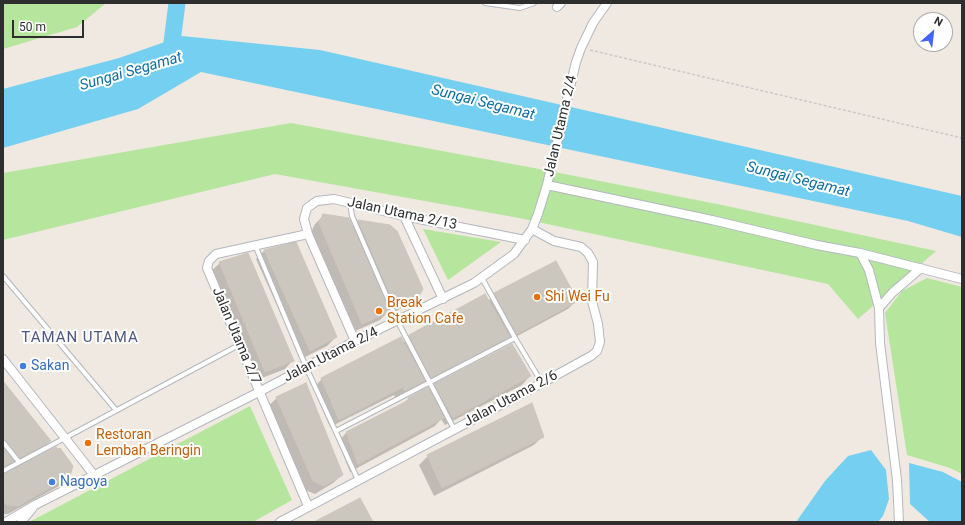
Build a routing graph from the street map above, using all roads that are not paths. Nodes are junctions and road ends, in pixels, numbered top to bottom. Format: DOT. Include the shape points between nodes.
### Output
graph roads {
  1 [pos="486,3"];
  2 [pos="532,3"];
  3 [pos="607,3"];
  4 [pos="547,185"];
  5 [pos="350,203"];
  6 [pos="404,216"];
  7 [pos="532,229"];
  8 [pos="308,234"];
  9 [pos="525,240"];
  10 [pos="255,245"];
  11 [pos="860,253"];
  12 [pos="921,268"];
  13 [pos="3,276"];
  14 [pos="482,277"];
  15 [pos="962,279"];
  16 [pos="443,299"];
  17 [pos="879,308"];
  18 [pos="398,320"];
  19 [pos="515,338"];
  20 [pos="355,341"];
  21 [pos="239,345"];
  22 [pos="3,359"];
  23 [pos="306,367"];
  24 [pos="429,383"];
  25 [pos="542,383"];
  26 [pos="259,392"];
  27 [pos="116,410"];
  28 [pos="454,429"];
  29 [pos="336,431"];
  30 [pos="65,436"];
  31 [pos="3,442"];
  32 [pos="19,462"];
  33 [pos="3,471"];
  34 [pos="94,475"];
  35 [pos="358,480"];
  36 [pos="35,505"];
  37 [pos="308,506"];
  38 [pos="5,520"];
  39 [pos="21,522"];
  40 [pos="280,522"];
  41 [pos="899,522"];
  1 -- 2 [label="lane" via="520,8"];
  3 -- 4 [label="street, Jalan Utama 2/4" via="593,23 576,62"];
  4 -- 7 [label="street, Jalan Utama 2/4"];
  4 -- 11 [label="street"];
  5 -- 6 [label="street, Jalan Utama 2/13"];
  5 -- 8 [label="street, Jalan Utama 2/13" via="334,199 318,201 307,208 304,219"];
  5 -- 18 [label="lane" via="352,216"];
  6 -- 9 [label="street, Jalan Utama 2/13"];
  6 -- 16 [label="street"];
  7 -- 9 [label="street, Jalan Utama 2/4"];
  7 -- 25 [label="street, Jalan Utama 2/6" via="554,241 581,247 588,253 593,262 592,301 600,342 597,351 591,356"];
  8 -- 10 [label="street, Jalan Utama 2/7"];
  8 -- 20 [label="street, Jalan Utama 2/13"];
  9 -- 14 [label="street, Jalan Utama 2/4" via="514,254"];
  10 -- 21 [label="street, Jalan Utama 2/7" via="216,254 209,261 207,268"];
  10 -- 23 [label="lane"];
  11 -- 12 [label="street"];
  11 -- 17 [label="street" via="869,270"];
  12 -- 15 [label="street"];
  12 -- 17 [label="street"];
  13 -- 27 [label="lane"];
  14 -- 16 [label="street, Jalan Utama 2/4"];
  14 -- 19 [label="lane"];
  16 -- 18 [label="street, Jalan Utama 2/4"];
  17 -- 41 [label="street" via="880,343 897,480"];
  18 -- 20 [label="street, Jalan Utama 2/4"];
  18 -- 24 [label="lane"];
  19 -- 24 [label="lane"];
  19 -- 25 [label="lane"];
  20 -- 23 [label="street, Jalan Utama 2/4"];
  21 -- 26 [label="street, Jalan Utama 2/7"];
  21 -- 27 [label="lane"];
  22 -- 30 [label="street"];
  23 -- 26 [label="street, Jalan Utama 2/4"];
  23 -- 29 [label="lane"];
  24 -- 28 [label="lane"];
  24 -- 29 [label="lane"];
  25 -- 28 [label="street, Jalan Utama 2/6"];
  26 -- 34 [label="street, Jalan Utama 2/4"];
  26 -- 37 [label="street, Jalan Utama 2/7"];
  27 -- 30 [label="lane"];
  28 -- 35 [label="street, Jalan Utama 2/6"];
  29 -- 35 [label="lane"];
  30 -- 32 [label="lane"];
  30 -- 34 [label="street"];
  31 -- 32 [label="lane"];
  32 -- 33 [label="lane"];
  34 -- 36 [label="street, Jalan Utama 2/4"];
  35 -- 37 [label="street, Jalan Utama 2/6"];
  36 -- 38 [label="street, Jalan Utama 2/4"];
  36 -- 39 [label="street"];
  37 -- 40 [label="street, Jalan Utama 2/6"];
}
